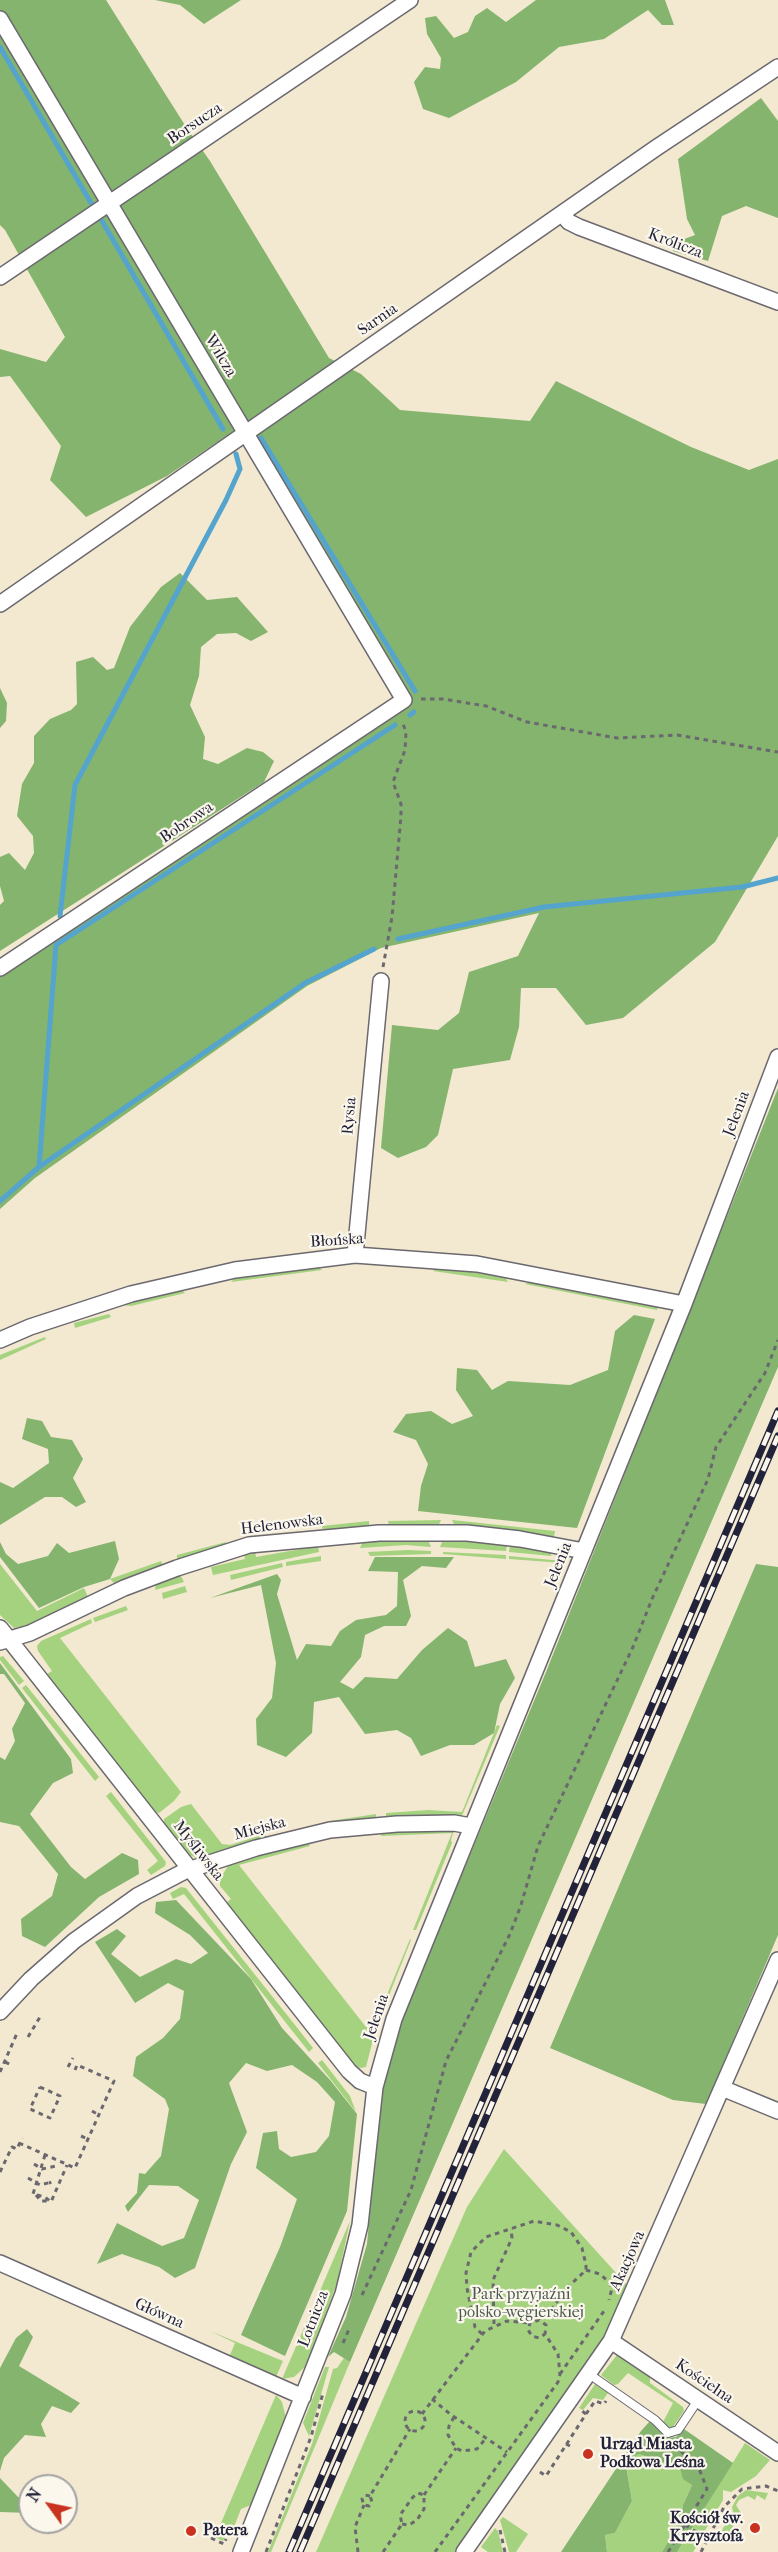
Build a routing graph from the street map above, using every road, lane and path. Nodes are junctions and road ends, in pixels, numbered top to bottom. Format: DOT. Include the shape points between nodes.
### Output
graph roads {
  1 [pos="410,0"];
  2 [pos="0,19"];
  3 [pos="778,67"];
  4 [pos="109,204"];
  5 [pos="562,214"];
  6 [pos="0,277"];
  7 [pos="778,302"];
  8 [pos="245,433"];
  9 [pos="0,604"];
  10 [pos="399,704"];
  11 [pos="778,752"];
  12 [pos="0,968"];
  13 [pos="381,981"];
  14 [pos="778,1057"];
  15 [pos="355,1255"];
  16 [pos="684,1304"];
  17 [pos="0,1340"];
  18 [pos="778,1340"];
  19 [pos="584,1551"];
  20 [pos="3,1636"];
  21 [pos="471,1826"];
  22 [pos="189,1870"];
  23 [pos="778,1960"];
  24 [pos="0,2012"];
  25 [pos="40,2018"];
  26 [pos="18,2031"];
  27 [pos="28,2037"];
  28 [pos="73,2058"];
  29 [pos="5,2062"];
  30 [pos="12,2065"];
  31 [pos="68,2067"];
  32 [pos="75,2070"];
  33 [pos="0,2072"];
  34 [pos="375,2087"];
  35 [pos="722,2088"];
  36 [pos="50,2091"];
  37 [pos="92,2111"];
  38 [pos="778,2111"];
  39 [pos="99,2115"];
  40 [pos="81,2136"];
  41 [pos="22,2138"];
  42 [pos="88,2139"];
  43 [pos="19,2143"];
  44 [pos="45,2155"];
  45 [pos="34,2164"];
  46 [pos="68,2165"];
  47 [pos="56,2166"];
  48 [pos="42,2169"];
  49 [pos="0,2172"];
  50 [pos="28,2178"];
  51 [pos="49,2183"];
  52 [pos="38,2184"];
  53 [pos="511,2229"];
  54 [pos="0,2263"];
  55 [pos="586,2270"];
  56 [pos="361,2298"];
  57 [pos="353,2317"];
  58 [pos="542,2321"];
  59 [pos="530,2323"];
  60 [pos="494,2325"];
  61 [pos="482,2334"];
  62 [pos="545,2334"];
  63 [pos="611,2341"];
  64 [pos="342,2344"];
  65 [pos="560,2374"];
  66 [pos="590,2374"];
  67 [pos="326,2383"];
  68 [pos="613,2390"];
  69 [pos="303,2397"];
  70 [pos="432,2399"];
  71 [pos="698,2400"];
  72 [pos="576,2407"];
  73 [pos="422,2414"];
  74 [pos="586,2414"];
  75 [pos="454,2417"];
  76 [pos="410,2429"];
  77 [pos="668,2433"];
  78 [pos="486,2438"];
  79 [pos="566,2444"];
  80 [pos="456,2448"];
  81 [pos="574,2448"];
  82 [pos="507,2452"];
  83 [pos="778,2453"];
  84 [pos="530,2466"];
  85 [pos="778,2491"];
  86 [pos="424,2494"];
  87 [pos="370,2496"];
  88 [pos="364,2505"];
  89 [pos="495,2522"];
  90 [pos="402,2524"];
  91 [pos="685,2525"];
  92 [pos="229,2533"];
  93 [pos="211,2538"];
  94 [pos="708,2539"];
  95 [pos="241,2552"];
  96 [pos="266,2552"];
  97 [pos="358,2552"];
  98 [pos="383,2552"];
  99 [pos="435,2552"];
  100 [pos="464,2552"];
  101 [pos="505,2552"];
  102 [pos="669,2552"];
  103 [pos="701,2552"];
  1 -- 4 [label="street, Borsucza"];
  2 -- 4 [label="street, Wilcza"];
  3 -- 5 [label="street, Sarnia"];
  4 -- 6 [label="street, Borsucza"];
  4 -- 8 [label="street, Wilcza"];
  5 -- 7 [label="street, Królicza" via="579,227"];
  5 -- 8 [label="street, Sarnia"];
  8 -- 9 [label="street, Sarnia"];
  8 -- 10 [label="street, Wilcza"];
  10 -- 11 [label="path" via="431,698 486,706 527,722 617,738 677,735"];
  10 -- 12 [label="street, Bobrowa"];
  10 -- 13 [label="path" via="406,742 393,782 401,816 392,917"];
  13 -- 15 [label="street, Rysia"];
  14 -- 16 [label="street, Jelenia"];
  15 -- 16 [label="street, Błońska" via="477,1264"];
  15 -- 17 [label="street, Błońska" via="235,1270 130,1294"];
  16 -- 19 [label="street, Jelenia"];
  18 -- 56 [label="path" via="765,1373 716,1447 708,1479 538,1846 510,1934 446,2061 411,2190"];
  19 -- 20 [label="street, Helenowska" via="520,1539 443,1533 357,1534 249,1545 124,1588 30,1633"];
  19 -- 21 [label="street, Jelenia"];
  20 -- 22 [label="street, Myśliwska"];
  21 -- 22 [label="street, Miejska" via="397,1824 330,1830"];
  21 -- 34 [label="street, Jelenia" via="394,2019"];
  22 -- 24 [label="street, Miejska" via="109,1915 56,1956"];
  22 -- 34 [label="street, Myśliwska" via="349,2071"];
  23 -- 35 [label="street, Akacjowa"];
  25 -- 27 [label="path"];
  26 -- 29 [label="path"];
  28 -- 31 [label="path"];
  29 -- 30 [label="path"];
  29 -- 33 [label="path"];
  32 -- 39 [label="path" via="77,2065 114,2081"];
  34 -- 69 [label="street, Lotnicza" via="360,2225 343,2294"];
  35 -- 38 [label="street"];
  35 -- 63 [label="street, Akacjowa"];
  36 -- 36 [label="path" via="60,2096 50,2118 30,2109 40,2087"];
  37 -- 39 [label="path"];
  39 -- 42 [label="path"];
  40 -- 42 [label="path"];
  41 -- 43 [label="path"];
  42 -- 46 [label="path" via="75,2168"];
  43 -- 44 [label="path"];
  43 -- 49 [label="path" via="17,2149 12,2147"];
  44 -- 46 [label="path"];
  44 -- 48 [label="path"];
  45 -- 48 [label="path"];
  46 -- 52 [label="path" via="51,2202 41,2201 33,2194"];
  47 -- 48 [label="path"];
  48 -- 52 [label="path"];
  50 -- 52 [label="path"];
  51 -- 52 [label="path"];
  53 -- 55 [label="path" via="539,2221 562,2226 582,2248"];
  53 -- 60 [label="path" via="512,2238 493,2280"];
  53 -- 61 [label="path" via="482,2239 468,2259 467,2288 475,2327"];
  54 -- 69 [label="street, Główna"];
  55 -- 58 [label="path"];
  55 -- 65 [label="path" via="605,2278 612,2290 603,2314"];
  57 -- 64 [label="path"];
  58 -- 59 [label="path"];
  58 -- 62 [label="path" via="547,2328"];
  59 -- 60 [label="path" via="507,2320"];
  59 -- 62 [label="path" via="528,2330 532,2336"];
  60 -- 61 [label="path"];
  61 -- 70 [label="path"];
  62 -- 65 [label="path" via="558,2354"];
  63 -- 66 [label="street, Akacjowa"];
  63 -- 71 [label="street, Kościelna"];
  65 -- 82 [label="path"];
  66 -- 68 [label="lane"];
  66 -- 84 [label="street, Akacjowa"];
  67 -- 96 [label="path" via="311,2437"];
  68 -- 74 [label="path" via="604,2404 595,2401"];
  68 -- 77 [label="lane"];
  69 -- 95 [label="street, Lotnicza"];
  70 -- 73 [label="path"];
  70 -- 75 [label="path"];
  71 -- 77 [label="lane" via="678,2430"];
  71 -- 83 [label="street, Kościelna"];
  72 -- 74 [label="path"];
  73 -- 76 [label="path" via="423,2426"];
  73 -- 76 [label="path" via="416,2411 407,2415 405,2421"];
  74 -- 79 [label="path"];
  75 -- 78 [label="path"];
  75 -- 80 [label="path" via="448,2435"];
  76 -- 87 [label="path"];
  77 -- 91 [label="path" via="700,2471 707,2489"];
  78 -- 80 [label="path" via="470,2452"];
  78 -- 82 [label="path"];
  79 -- 81 [label="path"];
  79 -- 84 [label="path" via="546,2476"];
  80 -- 86 [label="path"];
  82 -- 84 [label="path"];
  82 -- 99 [label="path"];
  84 -- 100 [label="street, Akacjowa"];
  85 -- 94 [label="path" via="766,2486 742,2489 724,2507"];
  86 -- 90 [label="path" via="413,2497 400,2515"];
  86 -- 90 [label="path" via="424,2509 417,2520"];
  87 -- 88 [label="path" via="363,2497"];
  87 -- 88 [label="path" via="372,2502"];
  88 -- 97 [label="path" via="356,2527"];
  89 -- 101 [label="path"];
  90 -- 98 [label="path"];
  91 -- 94 [label="path"];
  91 -- 102 [label="path"];
  92 -- 93 [label="path" via="224,2544"];
  94 -- 103 [label="path"];
}
